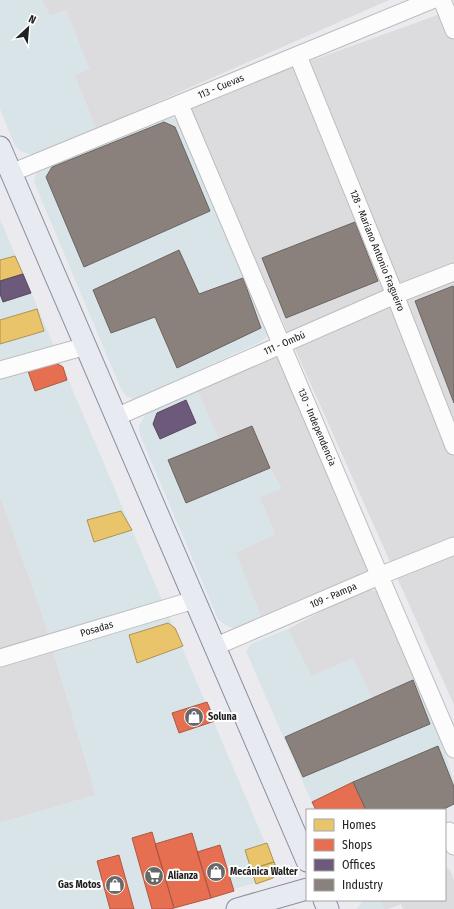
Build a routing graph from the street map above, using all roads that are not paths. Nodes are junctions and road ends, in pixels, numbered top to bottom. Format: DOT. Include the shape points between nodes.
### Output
graph roads {
  1 [pos="432,0"];
  2 [pos="442,0"];
  3 [pos="454,30"];
  4 [pos="298,56"];
  5 [pos="180,105"];
  6 [pos="0,147"];
  7 [pos="11,173"];
  8 [pos="454,272"];
  9 [pos="395,295"];
  10 [pos="283,345"];
  11 [pos="86,346"];
  12 [pos="0,370"];
  13 [pos="116,417"];
  14 [pos="454,446"];
  15 [pos="454,546"];
  16 [pos="379,576"];
  17 [pos="194,600"];
  18 [pos="214,647"];
  19 [pos="0,658"];
  20 [pos="454,750"];
  21 [pos="306,859"];
  22 [pos="306,889"];
  23 [pos="315,901"];
  24 [pos="237,909"];
  25 [pos="287,909"];
  1 -- 4 [label="street, 113 - Cuevas"];
  2 -- 3 [label="street"];
  4 -- 5 [label="street, 113 - Cuevas"];
  4 -- 9 [label="street, 128 - Mariano Antonio Fragueiro"];
  5 -- 7 [label="street, 113 - Cuevas"];
  5 -- 10 [label="street, 130 - Independencia"];
  6 -- 7 [label="main road"];
  7 -- 11 [label="main road"];
  8 -- 9 [label="street, 111 - Ombú"];
  9 -- 10 [label="street, 111 - Ombú"];
  9 -- 14 [label="street, 128 - Mariano Antonio Fragueiro"];
  10 -- 13 [label="street, 111 - Ombú"];
  10 -- 16 [label="street, 130 - Independencia"];
  11 -- 12 [label="street"];
  11 -- 13 [label="main road"];
  13 -- 17 [label="main road"];
  15 -- 16 [label="street, 109 - Pampa"];
  16 -- 18 [label="street, 109 - Pampa"];
  16 -- 20 [label="street, 130 - Independencia"];
  17 -- 18 [label="main road"];
  17 -- 19 [label="street, Posadas"];
  18 -- 21 [label="main road"];
  22 -- 24 [label="main road"];
  23 -- 25 [label="main road"];
}
